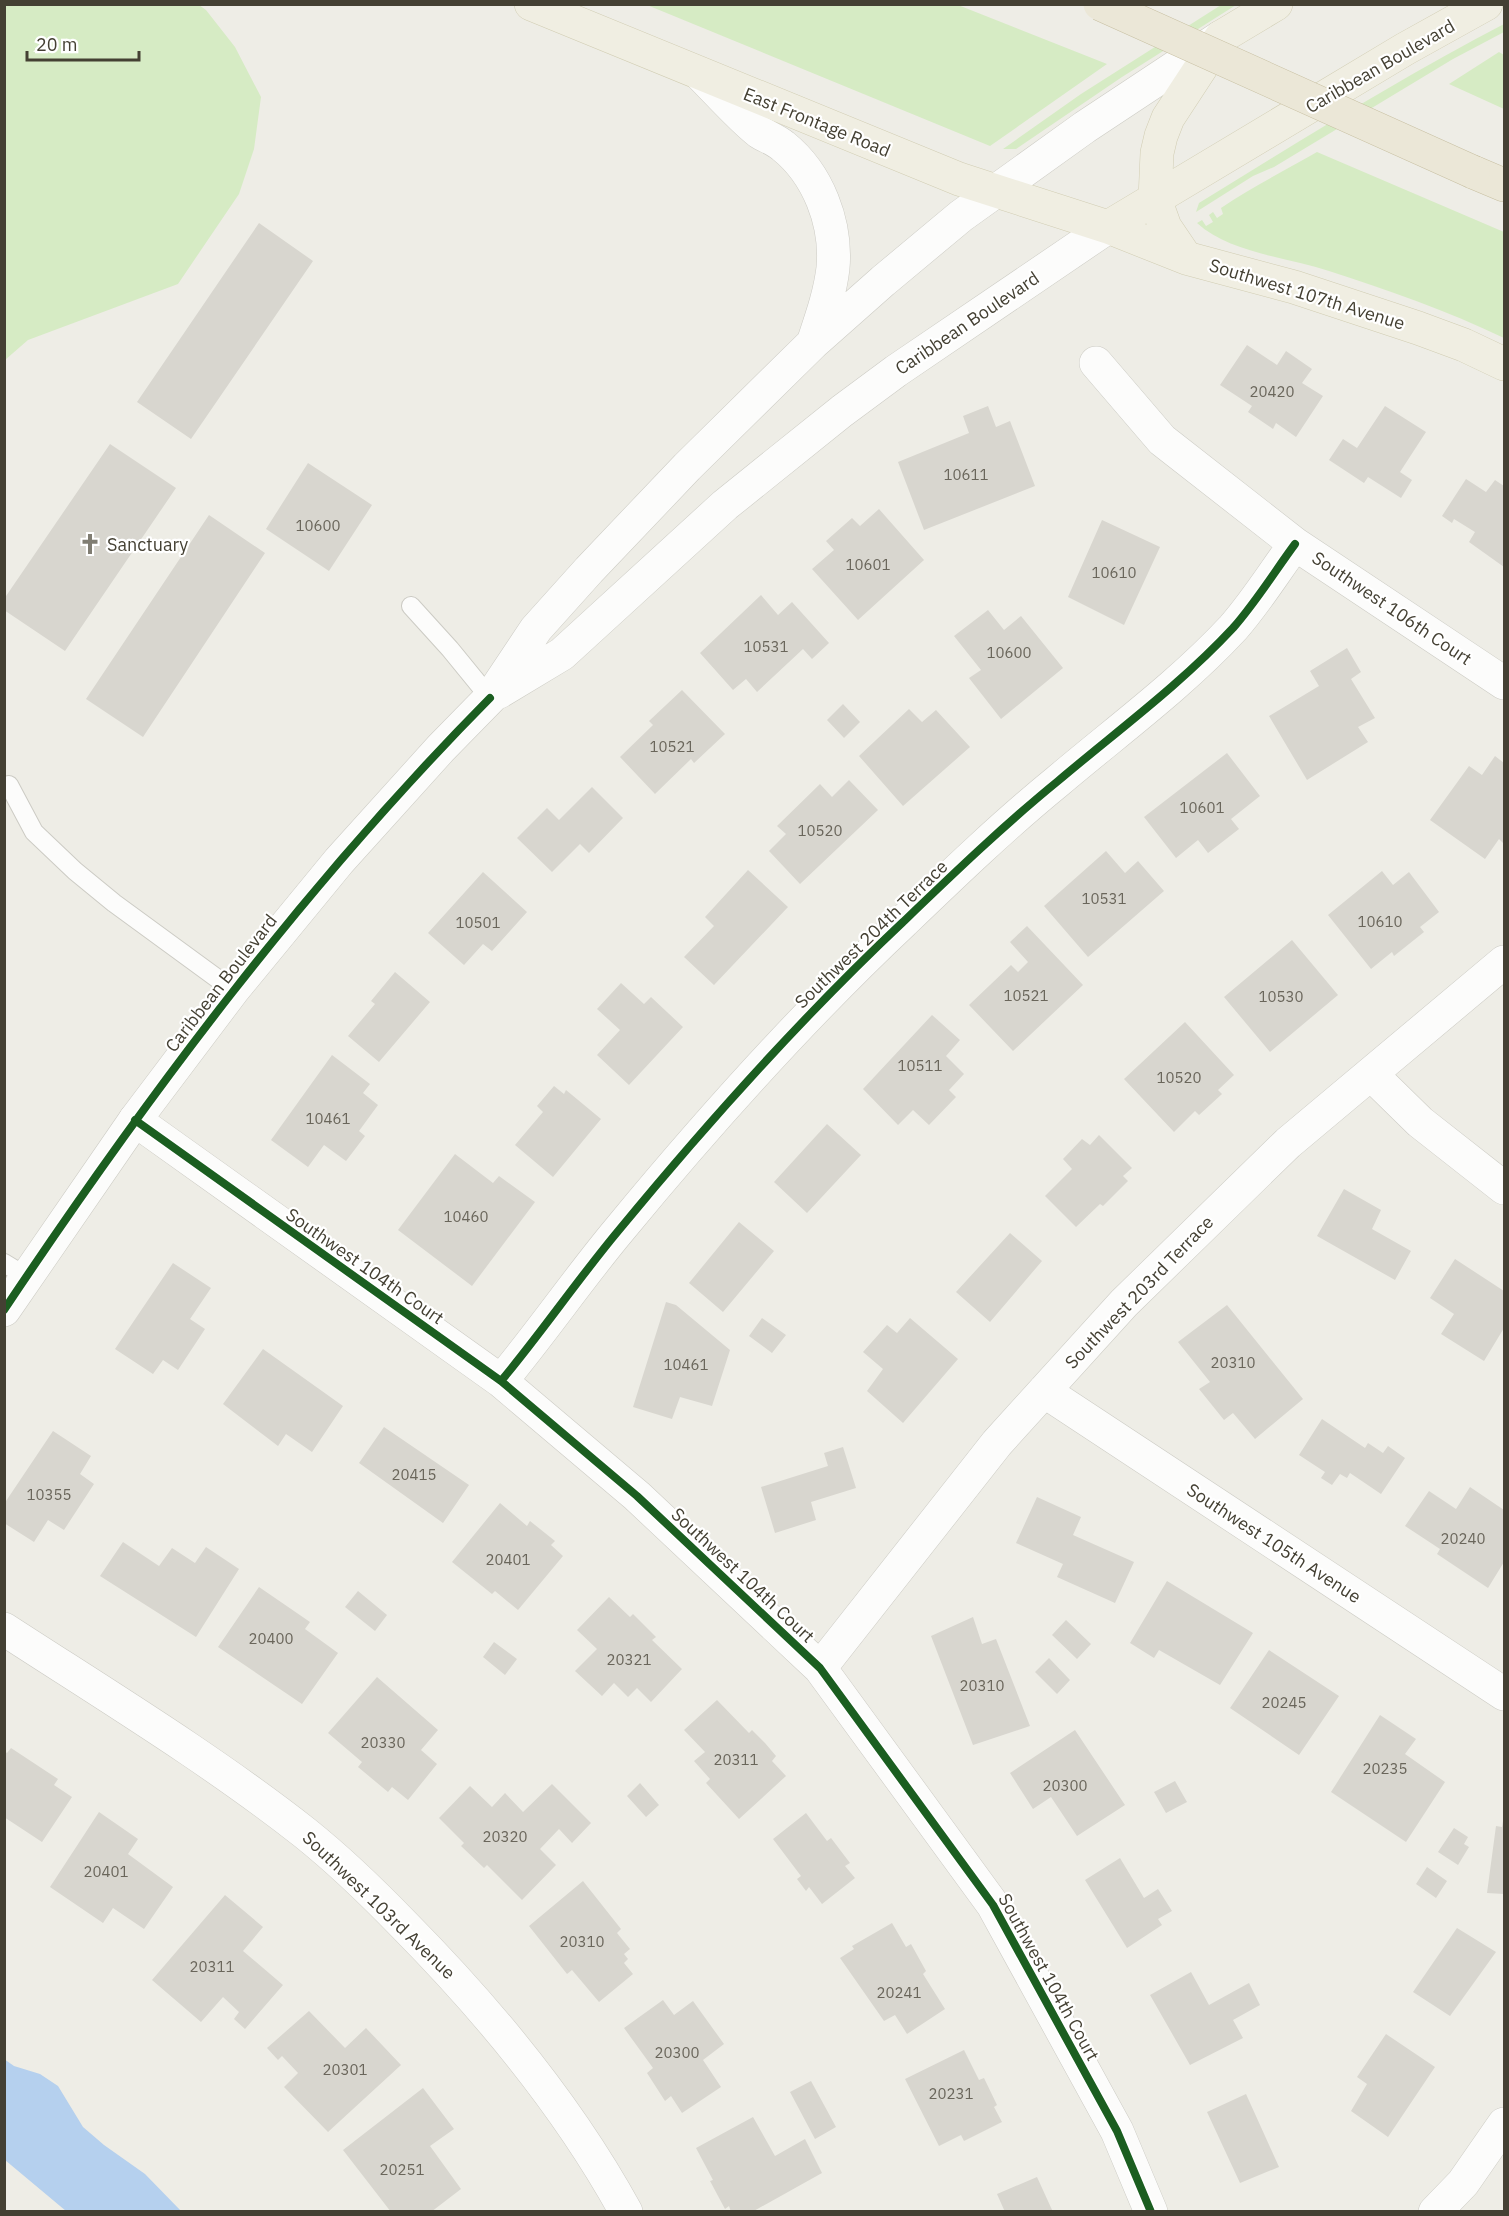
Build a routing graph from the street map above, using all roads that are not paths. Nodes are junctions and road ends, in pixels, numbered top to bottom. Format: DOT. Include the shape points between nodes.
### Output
graph roads {
  1 [pos="531,4"];
  2 [pos="1100,4"];
  3 [pos="1276,4"];
  4 [pos="1486,4"];
  5 [pos="1221,38"];
  6 [pos="700,74"];
  7 [pos="1504,185"];
  8 [pos="995,192"];
  9 [pos="1155,199"];
  10 [pos="1108,228"];
  11 [pos="1186,258"];
  12 [pos="813,343"];
  13 [pos="1096,363"];
  14 [pos="1504,364"];
  15 [pos="1295,543"];
  16 [pos="411,606"];
  17 [pos="1504,682"];
  18 [pos="490,698"];
  19 [pos="9,784"];
  20 [pos="1504,962"];
  21 [pos="233,990"];
  22 [pos="1371,1074"];
  23 [pos="135,1120"];
  24 [pos="1504,1188"];
  25 [pos="16,1270"];
  26 [pos="4,1310"];
  27 [pos="501,1382"];
  28 [pos="1044,1391"];
  29 [pos="4,1629"];
  30 [pos="820,1668"];
  31 [pos="1504,1694"];
  32 [pos="1504,2124"];
  33 [pos="626,2211"];
  34 [pos="1151,2211"];
  35 [pos="1435,2211"];
  1 -- 6 [label="main road, East Frontage Road"];
  2 -- 7 [label="highway, bridge"];
  3 -- 5 [label="main road, Caribbean Boulevard"];
  4 -- 9 [label="main road, Caribbean Boulevard"];
  5 -- 8 [label="street, Caribbean Boulevard" via="1085,127"];
  5 -- 9 [label="main road" via="1168,118 1157,153"];
  6 -- 8 [label="main road, East Frontage Road"];
  6 -- 12 [label="street" via="759,132 795,157 822,198 832,237 833,269"];
  8 -- 10 [label="main road, East Frontage Road"];
  8 -- 12 [label="street, Caribbean Boulevard" via="883,280"];
  9 -- 10 [label="main road, Caribbean Boulevard"];
  9 -- 11 [label="main road" via="1165,227"];
  10 -- 11 [label="main road, Southwest 107th Avenue"];
  10 -- 18 [label="street, Caribbean Boulevard" via="842,411 725,505 562,654"];
  11 -- 14 [label="main road, Southwest 107th Avenue" via="1294,287 1418,328"];
  12 -- 18 [label="street, Caribbean Boulevard" via="703,450 589,570 536,630"];
  13 -- 15 [label="street, Southwest 106th Court" via="1161,440"];
  15 -- 17 [label="street, Southwest 106th Court"];
  15 -- 27 [label="street, Southwest 204th Terrace" via="1213,649 981,849 773,1052 617,1232"];
  16 -- 18 [label="lane"];
  18 -- 21 [label="street, Caribbean Boulevard" via="339,861"];
  19 -- 21 [label="lane" via="34,832 75,871"];
  20 -- 22 [label="street, Southwest 203rd Terrace"];
  21 -- 23 [label="street, Caribbean Boulevard"];
  22 -- 24 [label="street" via="1420,1122"];
  22 -- 28 [label="street, Southwest 203rd Terrace" via="1288,1143 1206,1221"];
  23 -- 25 [label="street, Caribbean Boulevard"];
  23 -- 27 [label="street, Southwest 104th Court"];
  25 -- 26 [label="street, Caribbean Boulevard"];
  27 -- 30 [label="street, Southwest 104th Court" via="637,1496"];
  28 -- 30 [label="street, Southwest 203rd Terrace" via="997,1443"];
  28 -- 31 [label="street, Southwest 105th Avenue"];
  29 -- 33 [label="street, Southwest 103rd Avenue" via="259,1799 306,1833 363,1884 467,1990 504,2035 568,2121"];
  30 -- 34 [label="street, Southwest 104th Court" via="993,1905 1117,2131"];
  32 -- 35 [label="street" via="1463,2183"];
}
